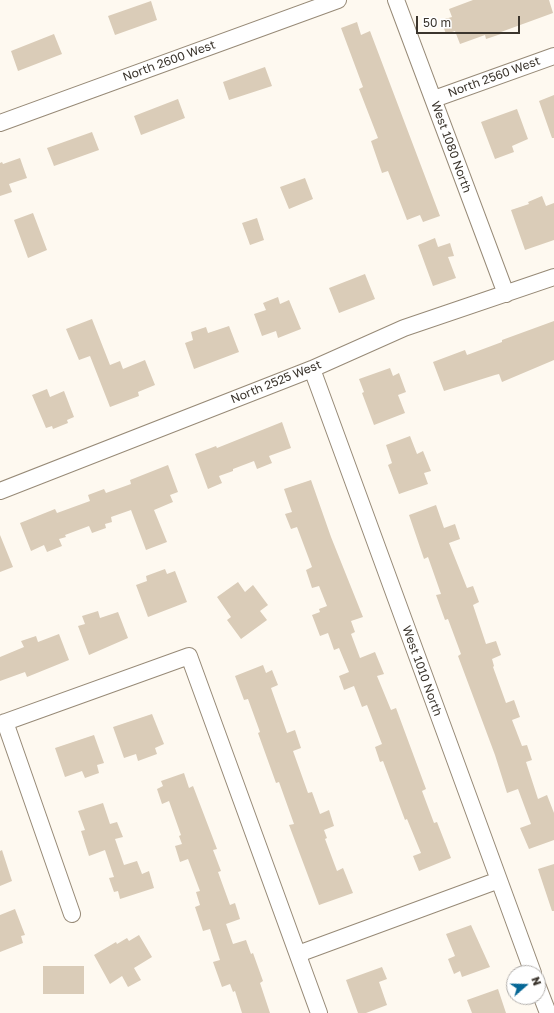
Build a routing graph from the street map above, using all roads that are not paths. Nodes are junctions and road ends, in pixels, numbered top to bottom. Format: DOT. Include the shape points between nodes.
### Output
graph roads {
  1 [pos="338,0"];
  2 [pos="396,0"];
  3 [pos="554,56"];
  4 [pos="434,100"];
  5 [pos="0,123"];
  6 [pos="554,277"];
  7 [pos="506,294"];
  8 [pos="312,368"];
  9 [pos="0,491"];
  10 [pos="3,723"];
  11 [pos="498,880"];
  12 [pos="72,914"];
  13 [pos="298,954"];
  14 [pos="530,965"];
  15 [pos="319,1013"];
  1 -- 5 [label="street, North 2600 West"];
  2 -- 4 [label="street, West 1080 North"];
  3 -- 4 [label="street, North 2560 West"];
  4 -- 7 [label="street, West 1080 North"];
  6 -- 7 [label="street, North 2525 West"];
  7 -- 8 [label="street, North 2525 West" via="404,328"];
  8 -- 9 [label="street, North 2525 West"];
  8 -- 11 [label="street, West 1010 North"];
  10 -- 12 [label="street"];
  10 -- 13 [label="street" via="189,656"];
  11 -- 13 [label="street"];
  11 -- 14 [label="street, West 1010 North"];
  13 -- 15 [label="street"];
}
